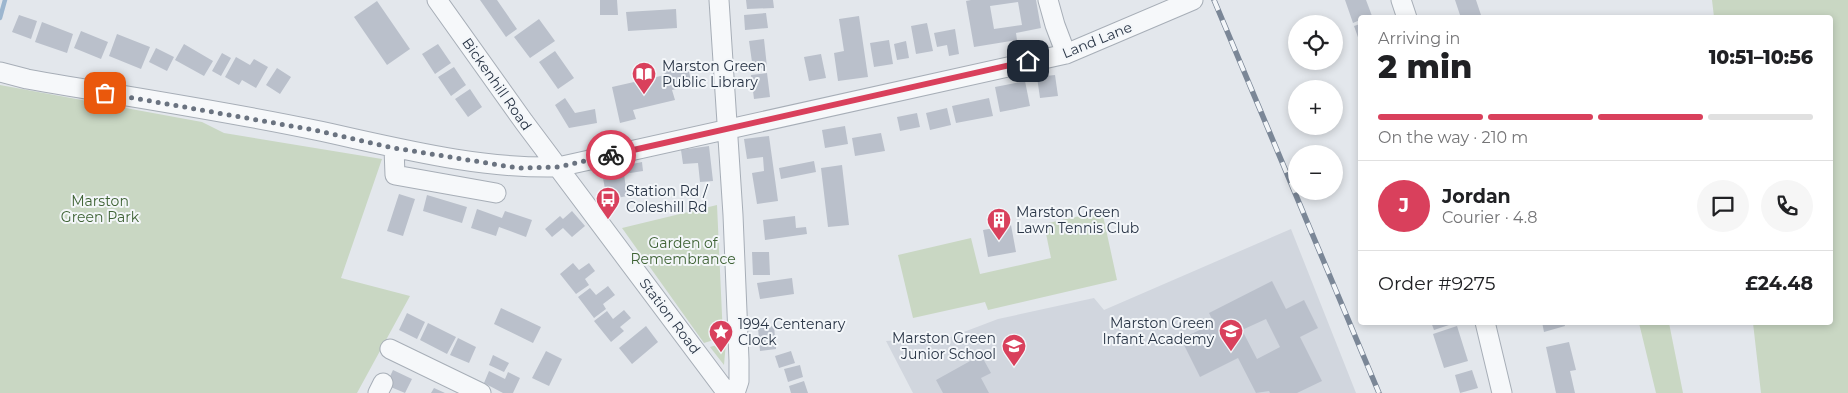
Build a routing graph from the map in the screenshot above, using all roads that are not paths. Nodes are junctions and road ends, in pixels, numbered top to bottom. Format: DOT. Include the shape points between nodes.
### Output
graph roads {
  1 [pos="437,0"];
  2 [pos="719,0"];
  3 [pos="1048,0"];
  4 [pos="1400,0"];
  5 [pos="1189,1"];
  6 [pos="1406,15"];
  7 [pos="1066,54"];
  8 [pos="0,72"];
  9 [pos="726,129"];
  10 [pos="394,148"];
  11 [pos="558,167"];
  12 [pos="496,193"];
  13 [pos="1486,325"];
  14 [pos="390,349"];
  15 [pos="481,393"];
  16 [pos="727,393"];
  17 [pos="735,393"];
  18 [pos="1502,393"];
  1 -- 11 [label="street, Bickenhill Road"];
  2 -- 9 [label="street"];
  3 -- 7 [label="street"];
  4 -- 6 [label="street"];
  5 -- 7 [label="street, Land Lane"];
  7 -- 9 [label="street, Land Lane"];
  8 -- 10 [label="street, Land Lane" via="27,80 314,130"];
  9 -- 11 [label="street, Land Lane"];
  9 -- 17 [label="street" via="739,360"];
  10 -- 11 [label="street, Land Lane" via="518,168"];
  10 -- 12 [label="street" via="395,175"];
  11 -- 16 [label="street, Station Road"];
  13 -- 18 [label="street"];
  14 -- 15 [label="street"];
}
